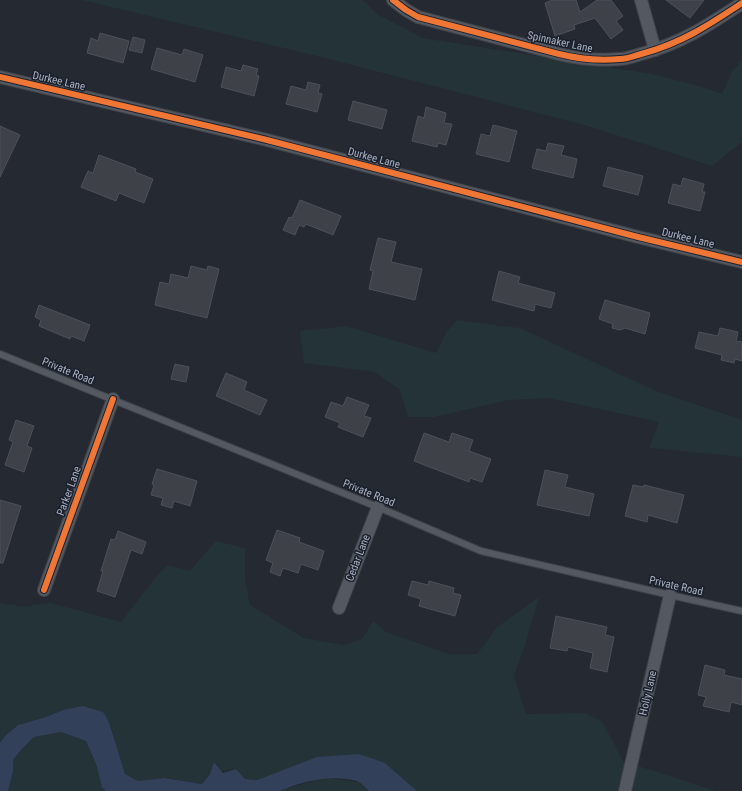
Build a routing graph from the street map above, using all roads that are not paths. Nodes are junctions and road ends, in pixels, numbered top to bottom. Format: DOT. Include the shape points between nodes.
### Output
graph roads {
  1 [pos="393,0"];
  2 [pos="641,0"];
  3 [pos="742,3"];
  4 [pos="655,50"];
  5 [pos="0,77"];
  6 [pos="742,262"];
  7 [pos="0,354"];
  8 [pos="113,399"];
  9 [pos="378,507"];
  10 [pos="44,590"];
  11 [pos="670,595"];
  12 [pos="339,608"];
  13 [pos="742,611"];
  14 [pos="626,791"];
  1 -- 4 [label="street, Spinnaker Lane" via="418,17 577,58 622,59"];
  2 -- 4 [label="street"];
  3 -- 4 [label="street, Spinnaker Lane" via="682,40"];
  5 -- 6 [label="street, Durkee Lane" via="267,140"];
  7 -- 8 [label="lane, Private Road"];
  8 -- 9 [label="lane, Private Road"];
  8 -- 10 [label="street, Parker Lane"];
  9 -- 11 [label="lane, Private Road" via="481,551"];
  9 -- 12 [label="street, Cedar Lane"];
  11 -- 13 [label="lane, Private Road"];
  11 -- 14 [label="street, Holly Lane"];
}
